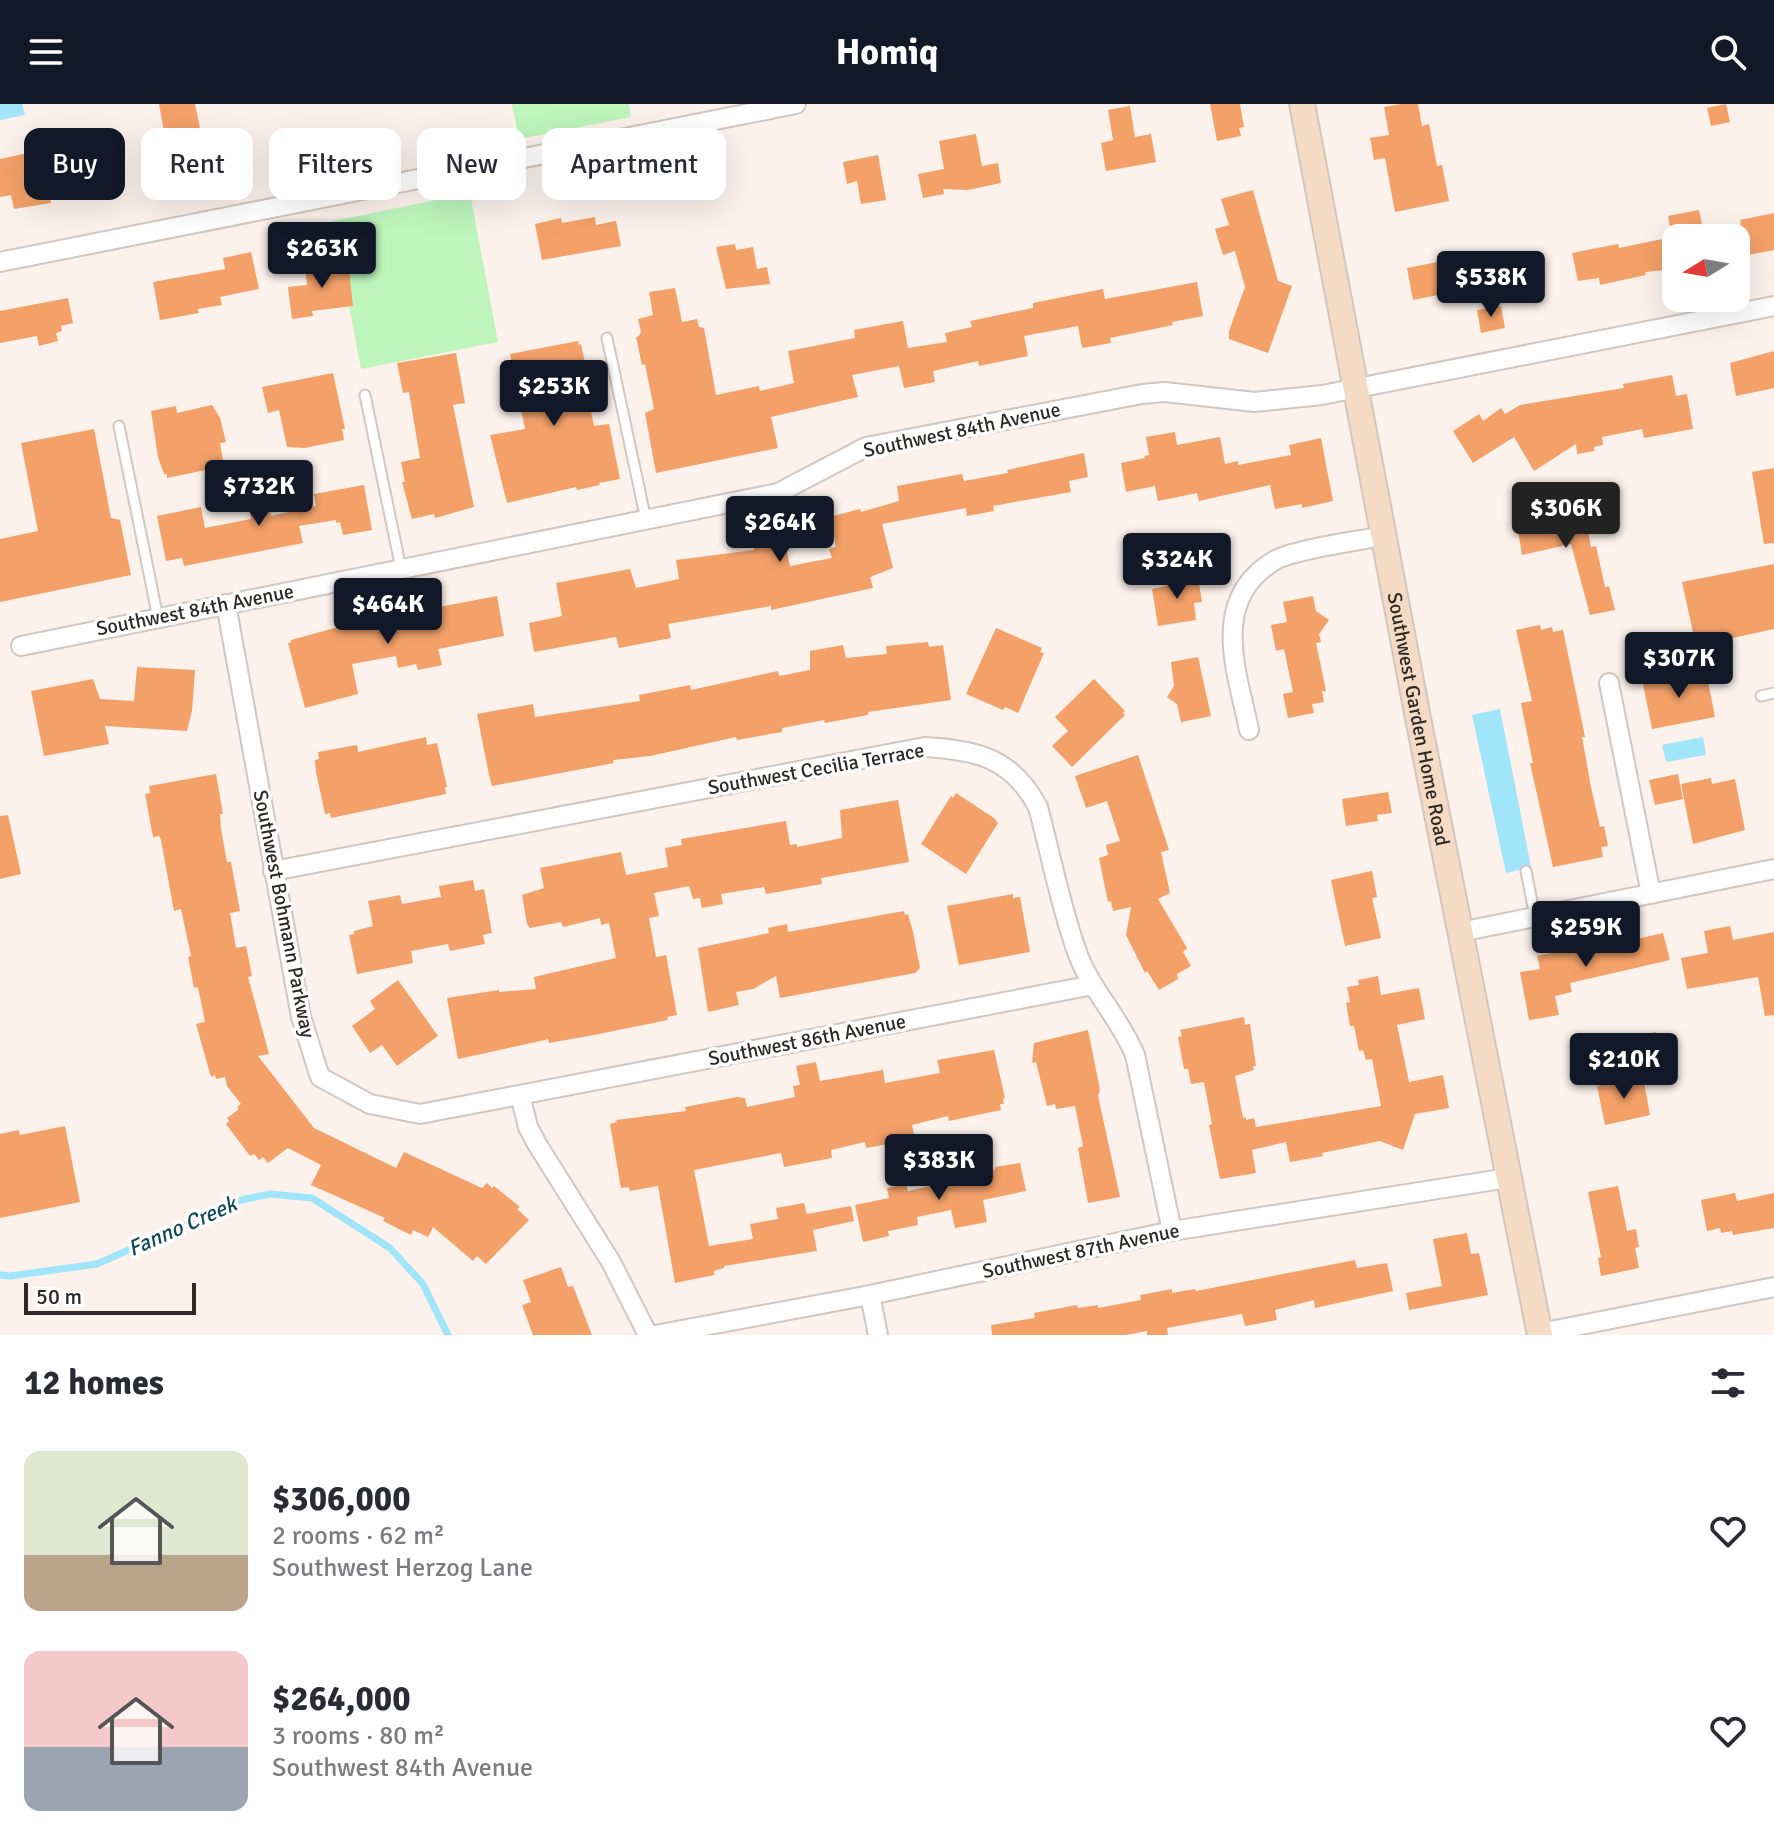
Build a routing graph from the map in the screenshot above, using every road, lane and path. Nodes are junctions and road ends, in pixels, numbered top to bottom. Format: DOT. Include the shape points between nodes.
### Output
graph roads {
  1 [pos="796,104"];
  2 [pos="1302,104"];
  3 [pos="0,262"];
  4 [pos="1774,306"];
  5 [pos="607,338"];
  6 [pos="1355,390"];
  7 [pos="365,395"];
  8 [pos="119,426"];
  9 [pos="646,520"];
  10 [pos="1383,536"];
  11 [pos="401,569"];
  12 [pos="226,604"];
  13 [pos="158,618"];
  14 [pos="21,646"];
  15 [pos="1609,683"];
  16 [pos="1774,693"];
  17 [pos="1761,696"];
  18 [pos="1249,730"];
  19 [pos="1774,869"];
  20 [pos="273,871"];
  21 [pos="1526,871"];
  22 [pos="1651,894"];
  23 [pos="1535,917"];
  24 [pos="1460,932"];
  25 [pos="1093,985"];
  26 [pos="520,1095"];
  27 [pos="1508,1178"];
  28 [pos="1172,1231"];
  29 [pos="1774,1287"];
  30 [pos="870,1295"];
  31 [pos="1540,1334"];
  32 [pos="648,1335"];
  33 [pos="655,1335"];
  34 [pos="878,1335"];
  1 -- 3 [label="street"];
  2 -- 6 [label="main road, Southwest Garden Home Road"];
  4 -- 6 [label="street, Southwest 84th Avenue"];
  5 -- 9 [label="lane"];
  6 -- 9 [label="street, Southwest 84th Avenue" via="1266,402 1142,394 866,447 778,493"];
  6 -- 10 [label="main road, Southwest Garden Home Road"];
  7 -- 11 [label="lane"];
  8 -- 13 [label="lane"];
  9 -- 11 [label="street, Southwest 84th Avenue"];
  10 -- 18 [label="street" via="1285,556 1264,567 1244,588 1232,632"];
  10 -- 24 [label="main road, Southwest Garden Home Road"];
  11 -- 12 [label="street, Southwest 84th Avenue"];
  12 -- 13 [label="street, Southwest 84th Avenue"];
  12 -- 20 [label="street, Southwest Bohmann Parkway"];
  13 -- 14 [label="street, Southwest 84th Avenue"];
  15 -- 22 [label="street"];
  16 -- 17 [label="lane"];
  19 -- 22 [label="street"];
  20 -- 25 [label="street, Southwest Cecilia Terrace" via="925,747 960,749 1006,767 1028,787 1077,953"];
  20 -- 26 [label="street, Southwest Bohmann Parkway" via="301,1017 320,1077 370,1104 420,1114"];
  21 -- 23 [label="lane"];
  22 -- 23 [label="street"];
  23 -- 24 [label="street"];
  24 -- 27 [label="main road, Southwest Garden Home Road"];
  25 -- 26 [label="street, Southwest 86th Avenue"];
  25 -- 28 [label="street, Southwest Cecilia Terrace" via="1135,1055"];
  26 -- 32 [label="street" via="537,1144 611,1262"];
  27 -- 28 [label="street, Southwest 87th Avenue"];
  27 -- 31 [label="main road, Southwest Garden Home Road"];
  28 -- 30 [label="street, Southwest 87th Avenue"];
  29 -- 31 [label="street"];
  30 -- 33 [label="street, Southwest 87th Avenue"];
  30 -- 34 [label="street"];
}
